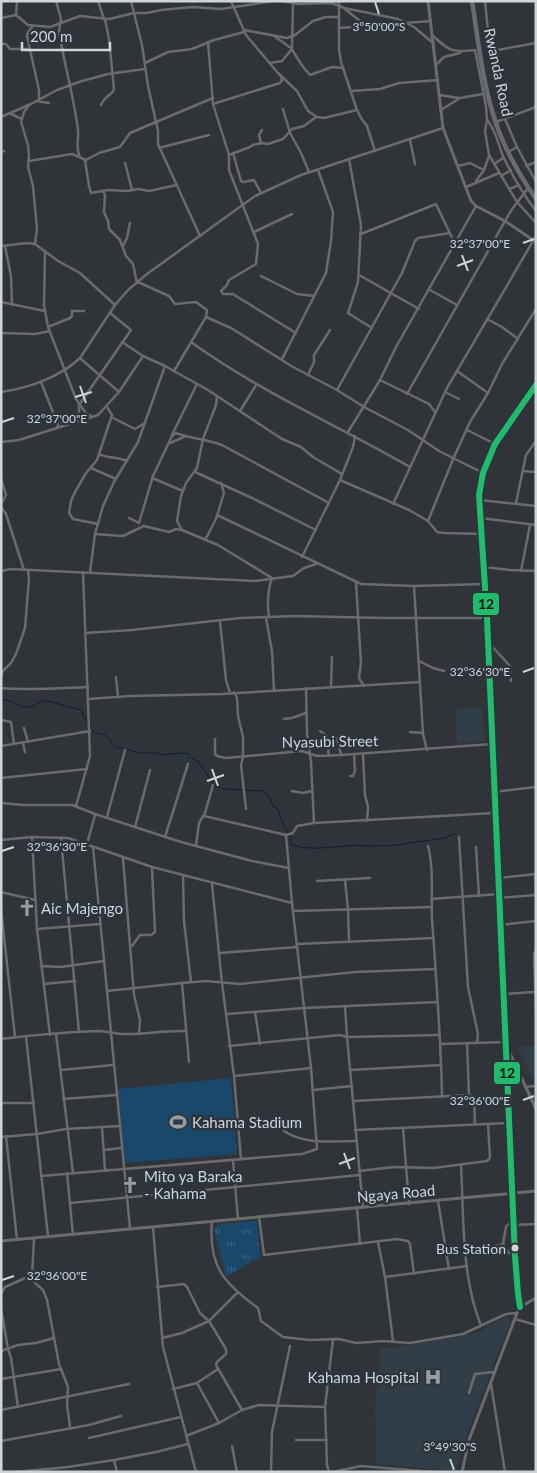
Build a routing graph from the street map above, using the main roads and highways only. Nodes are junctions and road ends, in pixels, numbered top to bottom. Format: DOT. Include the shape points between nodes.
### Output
graph roads {
  1 [pos="472,1"];
  2 [pos="536,199"];
  1 -- 2 [label="highway, Rwanda Road" via="477,50 490,104 508,152"];
}
